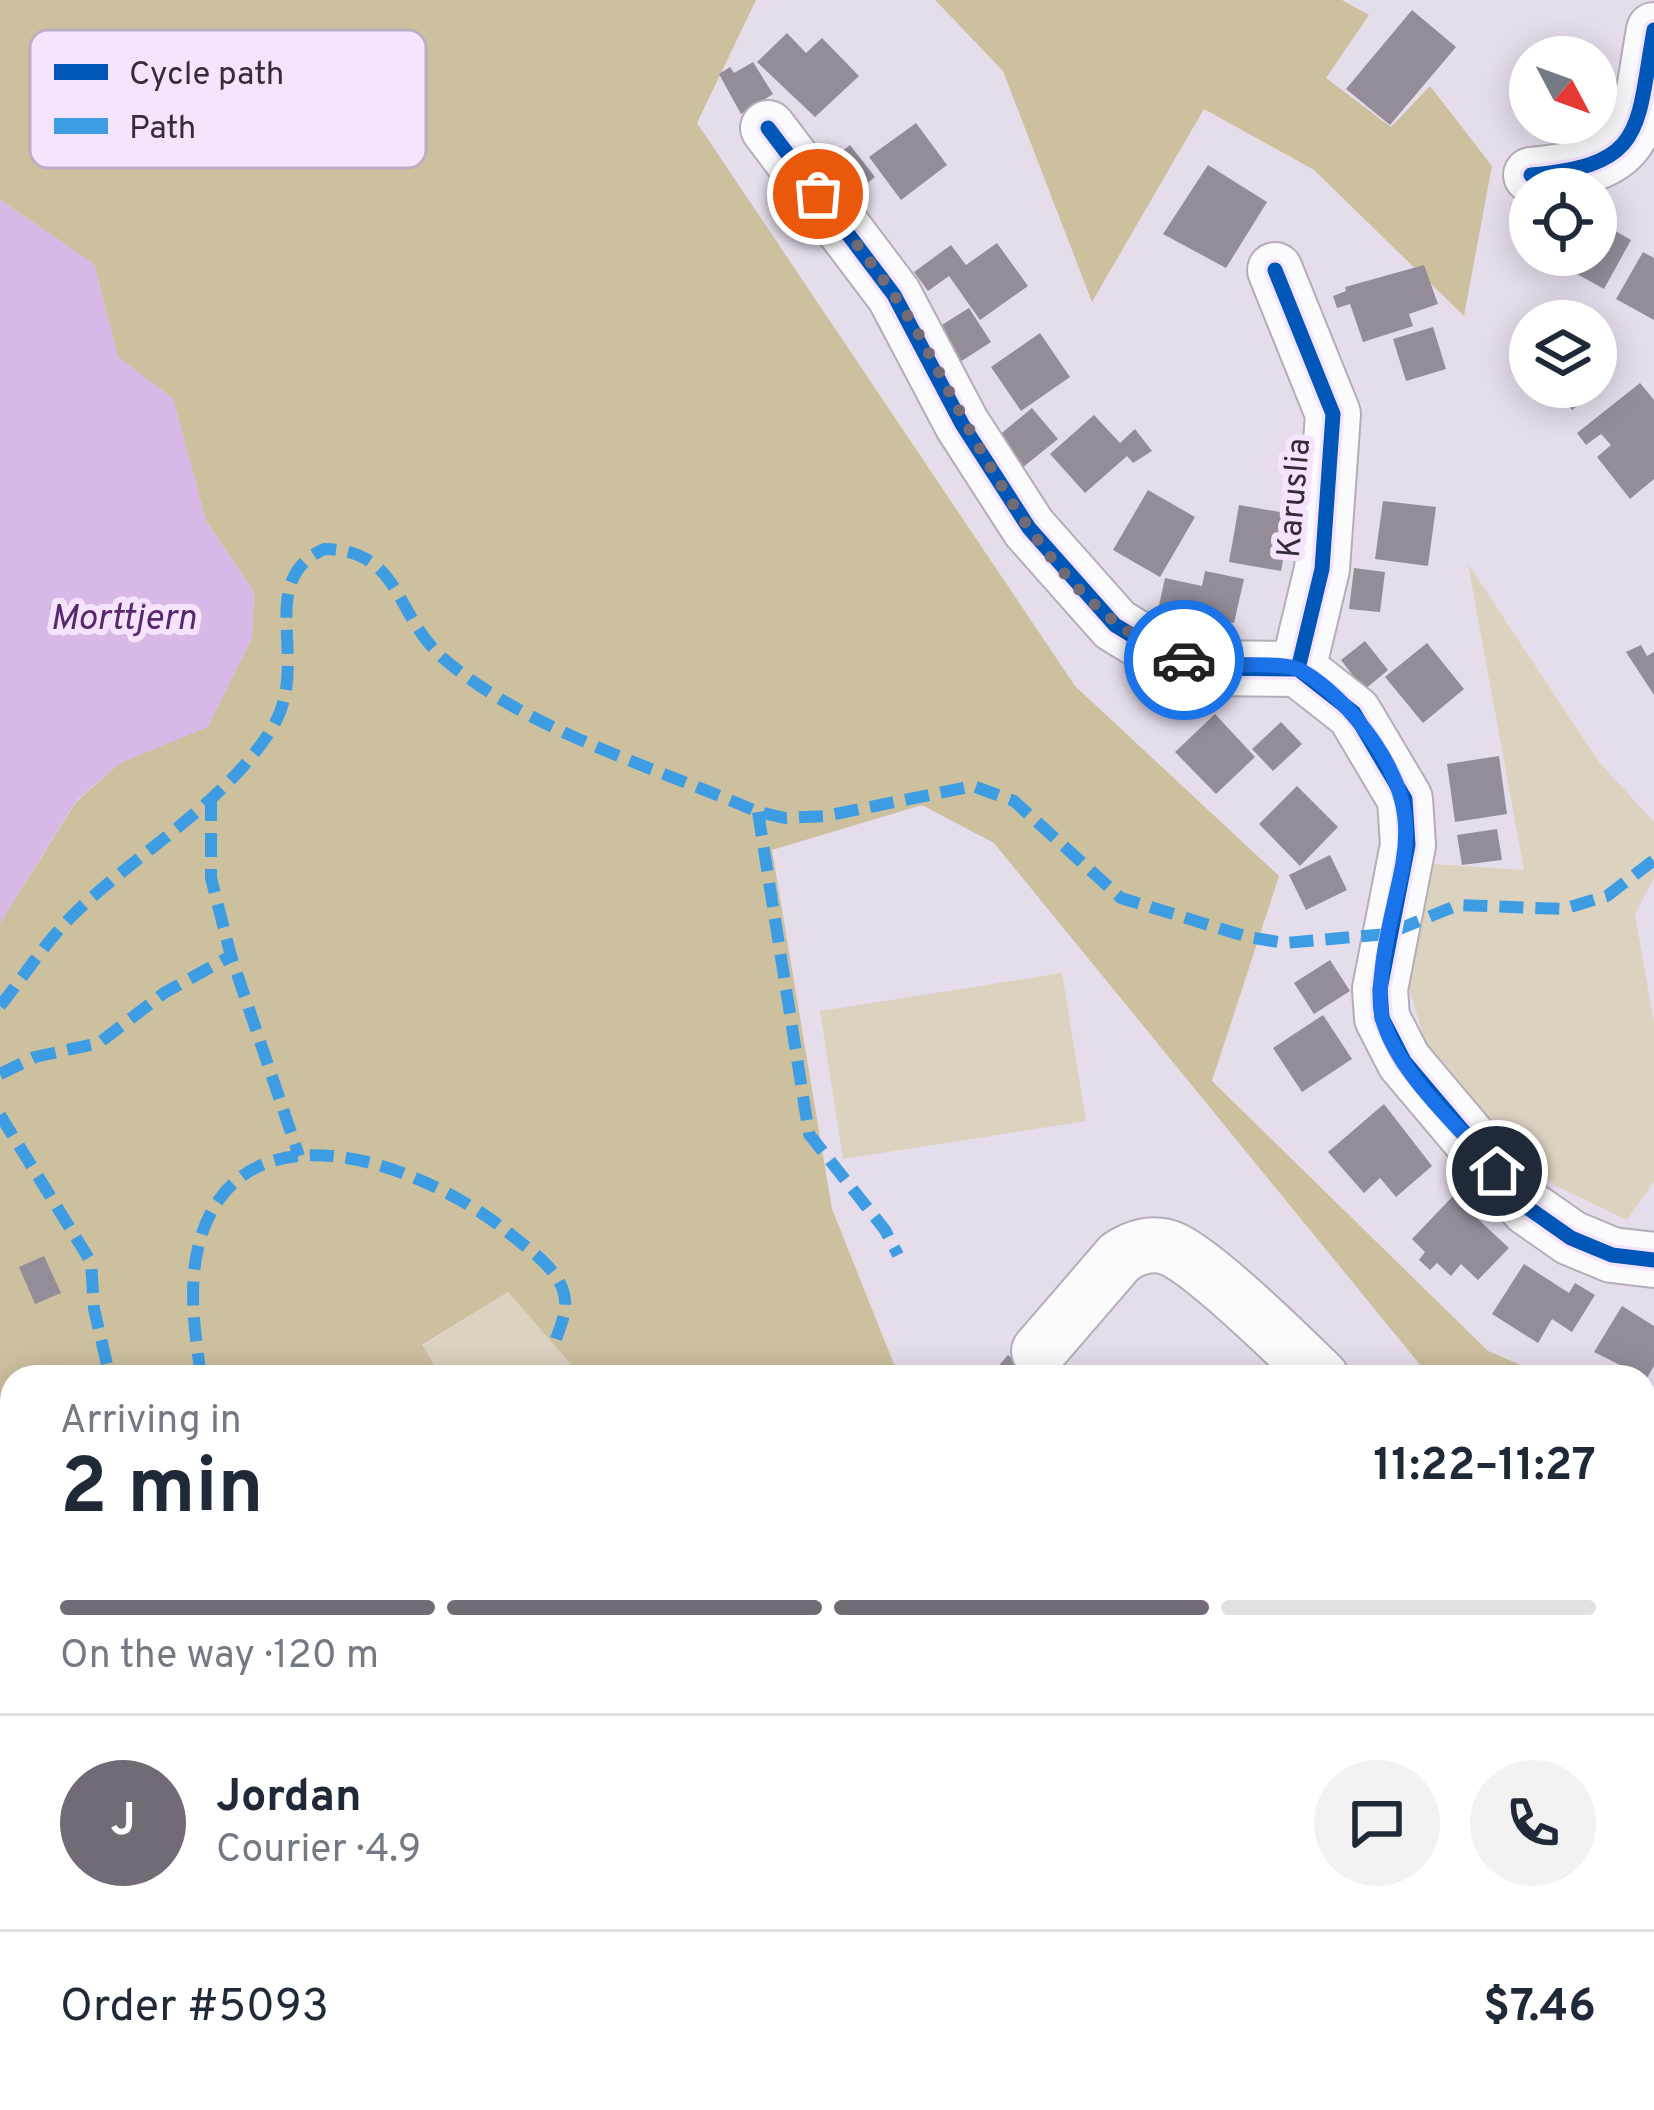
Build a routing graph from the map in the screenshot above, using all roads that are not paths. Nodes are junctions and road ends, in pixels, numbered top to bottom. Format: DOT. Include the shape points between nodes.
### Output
graph roads {
  1 [pos="1654,30"];
  2 [pos="768,128"];
  3 [pos="1587,168"];
  4 [pos="1275,270"];
  5 [pos="1298,668"];
  6 [pos="1654,1260"];
  7 [pos="1039,1351"];
  8 [pos="1308,1365"];
  1 -- 3 [label="street" via="1626,146"];
  2 -- 5 [label="street" via="894,295 1029,528 1115,626 1207,668"];
  4 -- 5 [label="street, Karuslia" via="1333,413 1322,569"];
  5 -- 6 [label="street" via="1354,713 1405,799 1408,845 1380,989 1382,1018 1404,1061 1528,1208 1612,1255"];
  7 -- 8 [label="street" via="1120,1257 1154,1246 1185,1258"];
}
